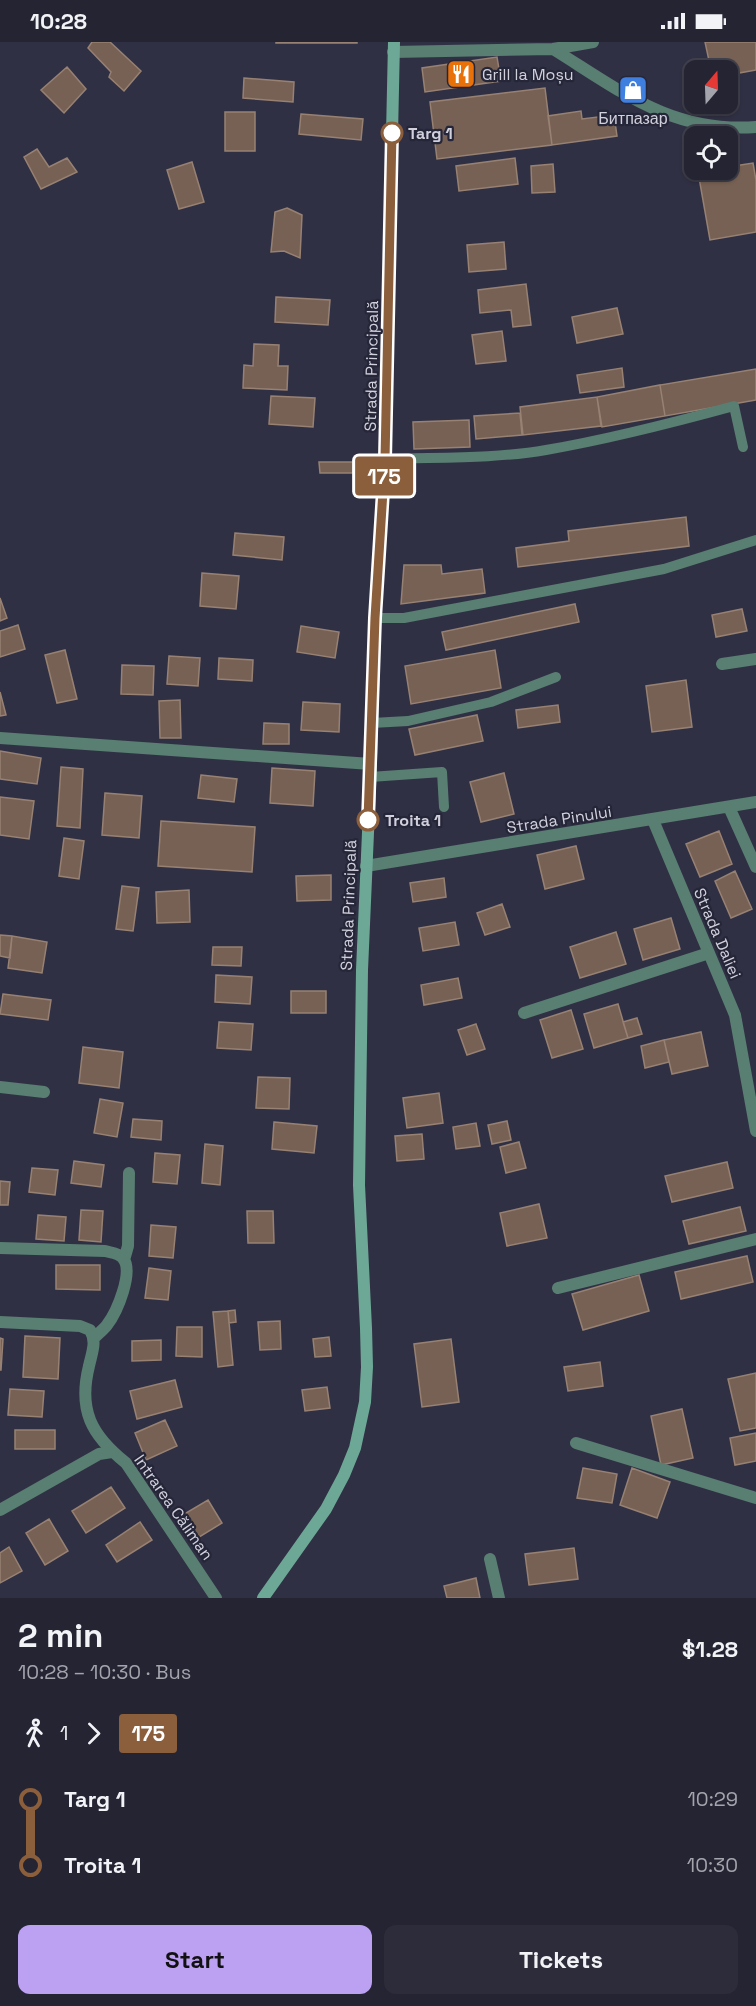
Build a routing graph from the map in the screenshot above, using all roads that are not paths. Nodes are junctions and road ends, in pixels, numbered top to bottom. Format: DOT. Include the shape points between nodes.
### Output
graph roads {
  1 [pos="593,42"];
  2 [pos="394,47"];
  3 [pos="553,49"];
  4 [pos="756,127"];
  5 [pos="743,447"];
  6 [pos="385,459"];
  7 [pos="756,540"];
  8 [pos="375,618"];
  9 [pos="756,659"];
  10 [pos="722,664"];
  11 [pos="556,677"];
  12 [pos="372,723"];
  13 [pos="0,738"];
  14 [pos="371,764"];
  15 [pos="370,777"];
  16 [pos="756,802"];
  17 [pos="444,807"];
  18 [pos="729,807"];
  19 [pos="653,820"];
  20 [pos="366,866"];
  21 [pos="756,867"];
  22 [pos="709,953"];
  23 [pos="524,1013"];
  24 [pos="0,1088"];
  25 [pos="44,1092"];
  26 [pos="756,1131"];
  27 [pos="129,1173"];
  28 [pos="756,1239"];
  29 [pos="0,1248"];
  30 [pos="124,1260"];
  31 [pos="558,1288"];
  32 [pos="0,1322"];
  33 [pos="94,1338"];
  34 [pos="576,1443"];
  35 [pos="112,1452"];
  36 [pos="756,1498"];
  37 [pos="0,1509"];
  38 [pos="490,1559"];
  39 [pos="216,1598"];
  40 [pos="263,1598"];
  41 [pos="499,1598"];
  1 -- 3 [label="street"];
  2 -- 3 [label="street"];
  2 -- 6 [label="main road, Strada Principală"];
  3 -- 4 [label="street" via="646,106 682,121 731,129"];
  5 -- 6 [label="lane" via="734,406 652,429 544,450"];
  6 -- 8 [label="main road, Strada Principală"];
  7 -- 8 [label="lane" via="664,569 404,618"];
  8 -- 12 [label="main road, Strada Principală"];
  9 -- 10 [label="street"];
  11 -- 12 [label="lane" via="491,702 408,721"];
  12 -- 14 [label="main road, Strada Principală"];
  13 -- 14 [label="street"];
  14 -- 15 [label="main road, Strada Principală"];
  15 -- 17 [label="lane" via="442,772"];
  15 -- 20 [label="main road, Strada Principală"];
  16 -- 18 [label="street, Strada Pinului"];
  18 -- 19 [label="street, Strada Pinului"];
  18 -- 21 [label="street"];
  19 -- 20 [label="street, Strada Pinului"];
  19 -- 22 [label="street, Strada Daliei"];
  20 -- 40 [label="main road, Strada Principală" via="359,1185 367,1357 365,1402 355,1448 344,1475 326,1509"];
  22 -- 23 [label="street"];
  22 -- 26 [label="street, Strada Daliei" via="735,1016"];
  24 -- 25 [label="street"];
  27 -- 30 [label="street" via="128,1246"];
  28 -- 31 [label="street"];
  29 -- 30 [label="street" via="105,1251"];
  30 -- 33 [label="street" via="127,1270 118,1306"];
  32 -- 33 [label="street" via="80,1326 90,1330"];
  33 -- 35 [label="street" via="84,1400 92,1426"];
  34 -- 36 [label="street"];
  35 -- 37 [label="street, Intrarea Căliman" via="99,1454"];
  35 -- 39 [label="street, Intrarea Căliman" via="126,1463"];
  38 -- 41 [label="street"];
}
